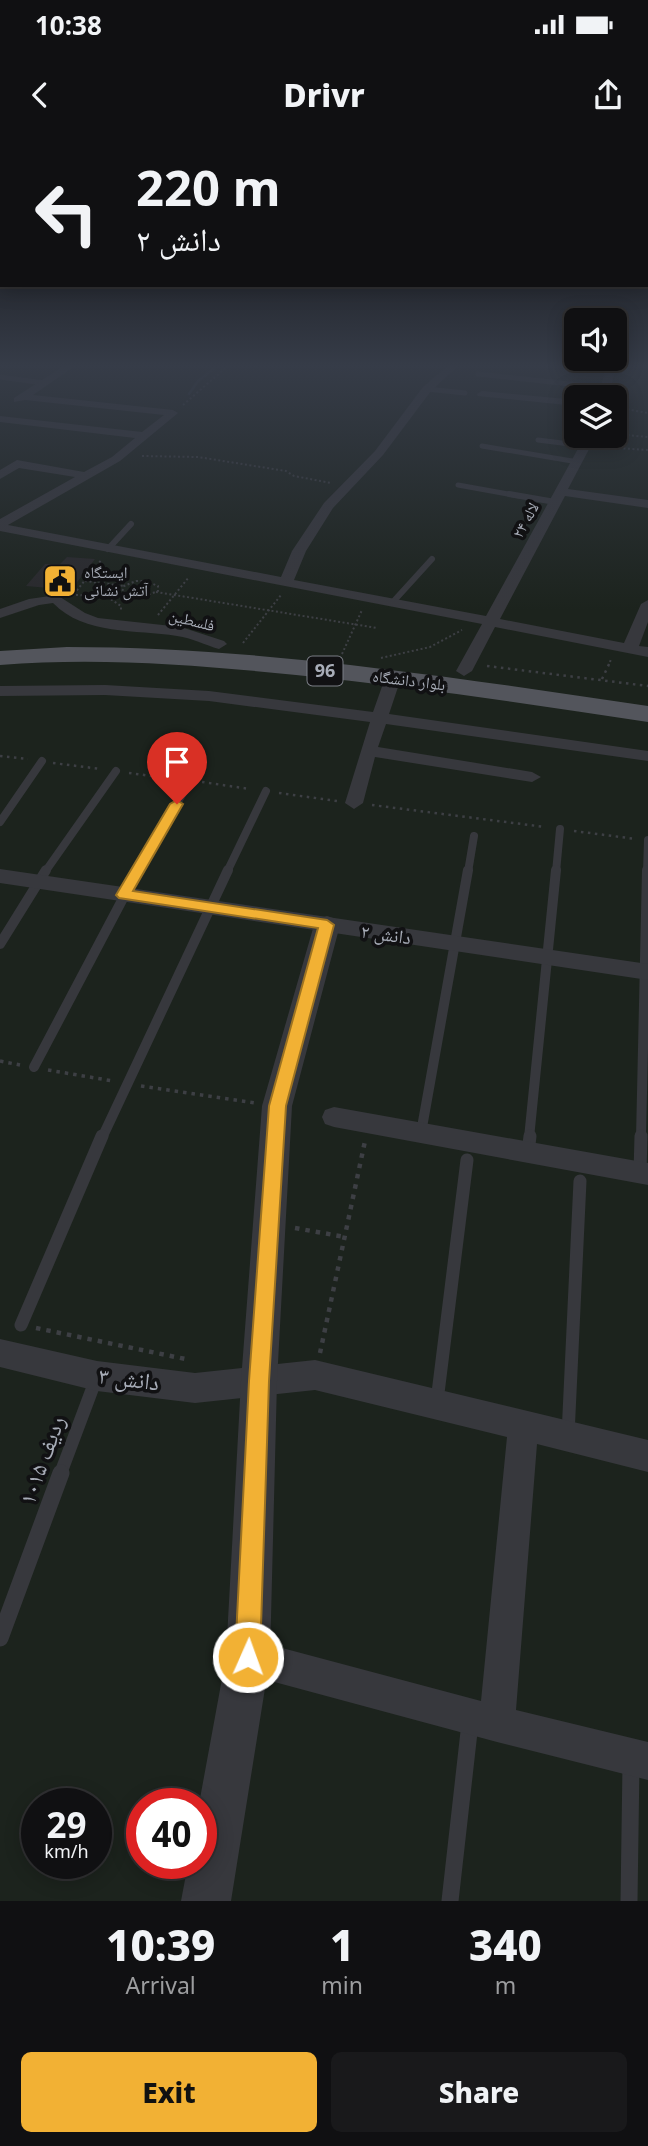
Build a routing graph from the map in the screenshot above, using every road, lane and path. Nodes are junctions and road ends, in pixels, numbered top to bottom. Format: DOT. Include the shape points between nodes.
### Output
graph roads {
  1 [pos="134,446"];
  2 [pos="384,446"];
  3 [pos="483,446"];
  4 [pos="627,447"];
  5 [pos="585,448"];
  6 [pos="648,450"];
  7 [pos="124,454"];
  8 [pos="578,462"];
  9 [pos="0,475"];
  10 [pos="88,476"];
  11 [pos="458,485"];
  12 [pos="346,486"];
  13 [pos="561,492"];
  14 [pos="648,493"];
  15 [pos="648,504"];
  16 [pos="131,524"];
  17 [pos="0,526"];
  18 [pos="108,548"];
  19 [pos="432,559"];
  20 [pos="198,566"];
  21 [pos="85,581"];
  22 [pos="286,583"];
  23 [pos="124,586"];
  24 [pos="156,592"];
  25 [pos="74,595"];
  26 [pos="174,595"];
  27 [pos="57,599"];
  28 [pos="368,599"];
  29 [pos="392,603"];
  30 [pos="648,604"];
  31 [pos="270,612"];
  32 [pos="0,614"];
  33 [pos="472,618"];
  34 [pos="489,621"];
  35 [pos="114,624"];
  36 [pos="355,625"];
  37 [pos="149,628"];
  38 [pos="377,628"];
  39 [pos="0,638"];
  40 [pos="229,645"];
  41 [pos="623,647"];
  42 [pos="648,652"];
  43 [pos="340,656"];
  44 [pos="0,658"];
  45 [pos="372,660"];
  46 [pos="466,667"];
  47 [pos="393,678"];
  48 [pos="602,679"];
  49 [pos="648,686"];
  50 [pos="0,691"];
  51 [pos="648,697"];
  52 [pos="648,714"];
  53 [pos="378,718"];
  54 [pos="368,751"];
  55 [pos="648,757"];
  56 [pos="41,761"];
  57 [pos="116,771"];
  58 [pos="532,777"];
  59 [pos="190,781"];
  60 [pos="266,791"];
  61 [pos="354,803"];
  62 [pos="0,822"];
  63 [pos="560,829"];
  64 [pos="474,836"];
  65 [pos="648,840"];
  66 [pos="0,876"];
  67 [pos="37,882"];
  68 [pos="124,895"];
  69 [pos="209,907"];
  70 [pos="327,925"];
  71 [pos="0,944"];
  72 [pos="454,944"];
  73 [pos="547,957"];
  74 [pos="646,972"];
  75 [pos="34,1067"];
  76 [pos="334,1117"];
  77 [pos="369,1123"];
  78 [pos="421,1133"];
  79 [pos="528,1153"];
  80 [pos="467,1160"];
  81 [pos="644,1173"];
  82 [pos="580,1181"];
  83 [pos="270,1224"];
  84 [pos="345,1237"];
  85 [pos="21,1325"];
  86 [pos="0,1353"];
  87 [pos="315,1375"];
  88 [pos="97,1376"];
  89 [pos="259,1381"];
  90 [pos="195,1388"];
  91 [pos="437,1405"];
  92 [pos="523,1427"];
  93 [pos="568,1438"];
  94 [pos="648,1456"];
  95 [pos="0,1637"];
  96 [pos="248,1657"];
  97 [pos="484,1721"];
  98 [pos="639,1759"];
  99 [pos="206,1901"];
  100 [pos="450,1901"];
  101 [pos="629,1901"];
  1 -- 7 [label="street"];
  2 -- 12 [label="street"];
  3 -- 8 [label="lane"];
  4 -- 6 [label="path"];
  5 -- 8 [label="street, لاله ۲۴"];
  7 -- 10 [label="street"];
  7 -- 12 [label="path" via="198,457"];
  8 -- 13 [label="street, لاله ۲۴"];
  9 -- 10 [label="street" via="17,464"];
  10 -- 17 [label="street"];
  11 -- 13 [label="lane"];
  12 -- 22 [label="street" via="309,534"];
  13 -- 14 [label="street"];
  13 -- 15 [label="street"];
  13 -- 34 [label="street, لاله ۲۴"];
  16 -- 18 [label="lane"];
  17 -- 18 [label="street"];
  18 -- 20 [label="street"];
  18 -- 21 [label="path"];
  19 -- 29 [label="lane"];
  20 -- 22 [label="street"];
  20 -- 26 [label="path"];
  21 -- 23 [label="path"];
  21 -- 25 [label="path"];
  22 -- 28 [label="street"];
  22 -- 31 [label="path"];
  23 -- 24 [label="path" via="145,581 158,586"];
  23 -- 24 [label="path" via="122,592 135,598"];
  24 -- 26 [label="path"];
  25 -- 27 [label="path"];
  25 -- 35 [label="path" via="92,593 117,601 121,613"];
  26 -- 31 [label="path"];
  26 -- 37 [label="path"];
  27 -- 32 [label="street" via="37,598"];
  27 -- 35 [label="street, فلسطین" via="64,610"];
  28 -- 29 [label="street"];
  28 -- 36 [label="path"];
  29 -- 33 [label="street"];
  30 -- 41 [label="street"];
  31 -- 36 [label="path"];
  31 -- 40 [label="path"];
  33 -- 34 [label="street"];
  33 -- 45 [label="path" via="447,640"];
  34 -- 41 [label="street"];
  34 -- 46 [label="street, لاله ۲۴"];
  35 -- 37 [label="street, فلسطین"];
  36 -- 38 [label="path"];
  36 -- 43 [label="path"];
  37 -- 40 [label="street, فلسطین"];
  39 -- 40 [label="main road, بلوار دانشگاه / 96"];
  40 -- 43 [label="main road, بلوار دانشگاه / 96"];
  41 -- 42 [label="street"];
  41 -- 48 [label="path"];
  43 -- 45 [label="main road, بلوار دانشگاه / 96"];
  44 -- 47 [label="main road, بلوار دانشگاه / 96" via="70,654 154,657"];
  45 -- 46 [label="main road, بلوار دانشگاه / 96"];
  46 -- 48 [label="path"];
  46 -- 51 [label="main road, بلوار دانشگاه / 96"];
  47 -- 52 [label="main road, بلوار دانشگاه / 96"];
  47 -- 53 [label="street"];
  48 -- 49 [label="path"];
  50 -- 53 [label="street" via="105,690 209,696"];
  53 -- 54 [label="street"];
  53 -- 55 [label="street"];
  54 -- 58 [label="street"];
  54 -- 61 [label="street"];
  56 -- 62 [label="lane"];
  57 -- 67 [label="lane"];
  59 -- 68 [label="lane"];
  60 -- 69 [label="lane"];
  61 -- 63 [label="path"];
  63 -- 65 [label="path"];
  63 -- 73 [label="lane"];
  64 -- 72 [label="lane"];
  65 -- 74 [label="lane"];
  66 -- 67 [label="street, دانش ۲"];
  67 -- 68 [label="street, دانش ۲"];
  67 -- 71 [label="lane"];
  68 -- 69 [label="street, دانش ۲"];
  68 -- 75 [label="lane"];
  69 -- 70 [label="street, دانش ۲"];
  69 -- 85 [label="lane" via="125,1084"];
  70 -- 72 [label="street, دانش ۲"];
  70 -- 83 [label="street" via="277,1106"];
  72 -- 73 [label="street, دانش ۲"];
  72 -- 78 [label="lane"];
  73 -- 74 [label="street, دانش ۲"];
  73 -- 79 [label="lane"];
  74 -- 81 [label="lane"];
  76 -- 77 [label="street"];
  77 -- 78 [label="street"];
  77 -- 84 [label="path"];
  78 -- 79 [label="street"];
  79 -- 81 [label="street"];
  80 -- 91 [label="lane"];
  82 -- 93 [label="lane"];
  83 -- 84 [label="path"];
  83 -- 89 [label="street"];
  84 -- 87 [label="path"];
  85 -- 90 [label="path" via="193,1361"];
  86 -- 88 [label="street, دانش ۳"];
  87 -- 89 [label="street, دانش ۳"];
  87 -- 91 [label="street, دانش ۳"];
  88 -- 90 [label="street, دانش ۳"];
  88 -- 95 [label="lane, ردیف ۱۰۱۵"];
  89 -- 90 [label="street, دانش ۳"];
  89 -- 96 [label="street"];
  91 -- 92 [label="street, دانش ۳"];
  92 -- 93 [label="street, دانش ۳"];
  92 -- 97 [label="street"];
  93 -- 94 [label="street, دانش ۳"];
  96 -- 97 [label="street"];
  96 -- 99 [label="street"];
  97 -- 98 [label="street"];
  97 -- 100 [label="lane"];
  98 -- 101 [label="lane"];
}
